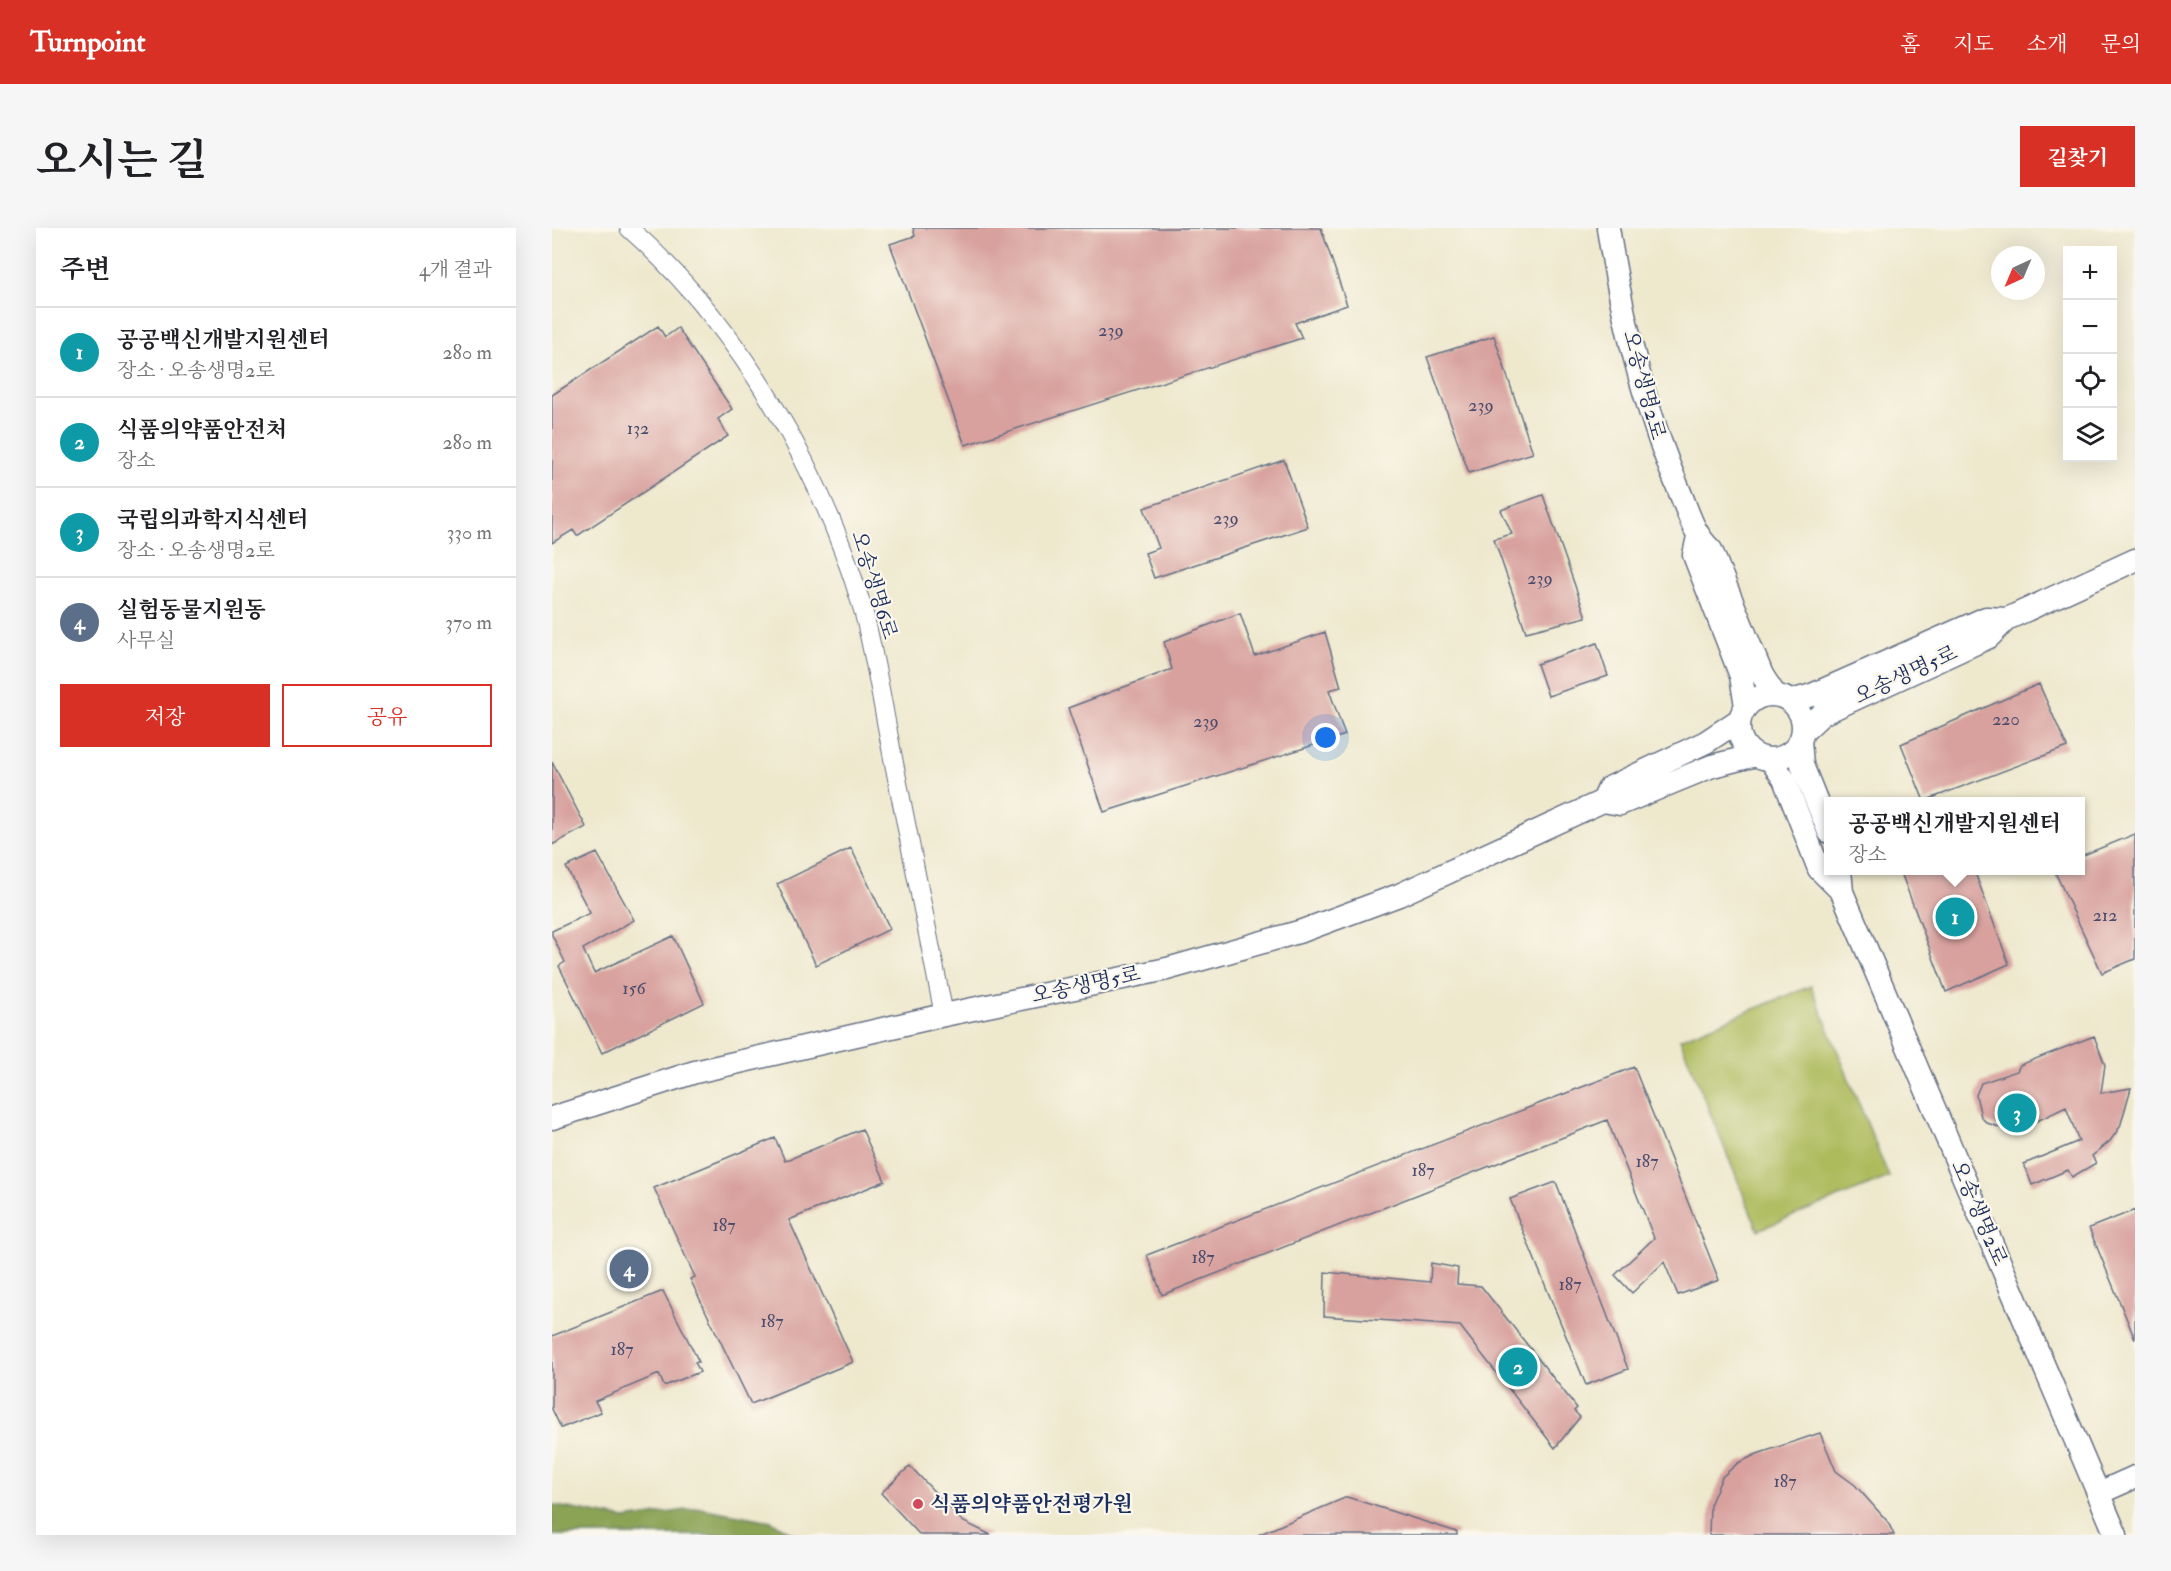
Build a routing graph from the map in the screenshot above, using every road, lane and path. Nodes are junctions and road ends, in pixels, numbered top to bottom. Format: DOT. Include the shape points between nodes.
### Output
graph roads {
  1 [pos="629,228"];
  2 [pos="1608,228"];
  3 [pos="1698,537"];
  4 [pos="2135,560"];
  5 [pos="2007,619"];
  6 [pos="1783,698"];
  7 [pos="1742,713"];
  8 [pos="1802,736"];
  9 [pos="1763,757"];
  10 [pos="1603,801"];
  11 [pos="1824,820"];
  12 [pos="1824,870"];
  13 [pos="1841,881"];
  14 [pos="944,1015"];
  15 [pos="552,1118"];
  16 [pos="2135,1477"];
  17 [pos="2098,1493"];
  18 [pos="2116,1535"];
  1 -- 14 [label="street, 오송생명6로" via="702,303 738,351 786,430 837,540 862,610"];
  2 -- 3 [label="street, 오송생명2로" via="1620,298 1663,454"];
  3 -- 6 [label="street, 오송생명2로" via="1712,550 1762,675"];
  3 -- 7 [label="street, 오송생명2로" via="1694,555 1741,676"];
  4 -- 5 [label="street, 오송생명5로"];
  5 -- 6 [label="street, 오송생명5로" via="1986,618 1812,695"];
  5 -- 8 [label="street, 오송생명5로" via="1989,637 1822,714"];
  6 -- 7 [label="street" via="1760,696"];
  6 -- 8 [label="street" via="1803,720"];
  7 -- 9 [label="street" via="1742,740"];
  7 -- 10 [label="street, 오송생명5로" via="1706,742 1609,788"];
  8 -- 9 [label="street" via="1786,756"];
  8 -- 11 [label="street" via="1802,765"];
  9 -- 10 [label="street, 오송생명5로" via="1713,766 1620,804"];
  9 -- 12 [label="street, 오송생명2로" via="1784,779"];
  10 -- 14 [label="street, 오송생명5로" via="1399,895 1302,931 1167,969"];
  13 -- 17 [label="street, 오송생명2로"];
  14 -- 15 [label="street, 오송생명5로" via="695,1072"];
  16 -- 17 [label="street"];
  17 -- 18 [label="street, 오송생명2로"];
}
